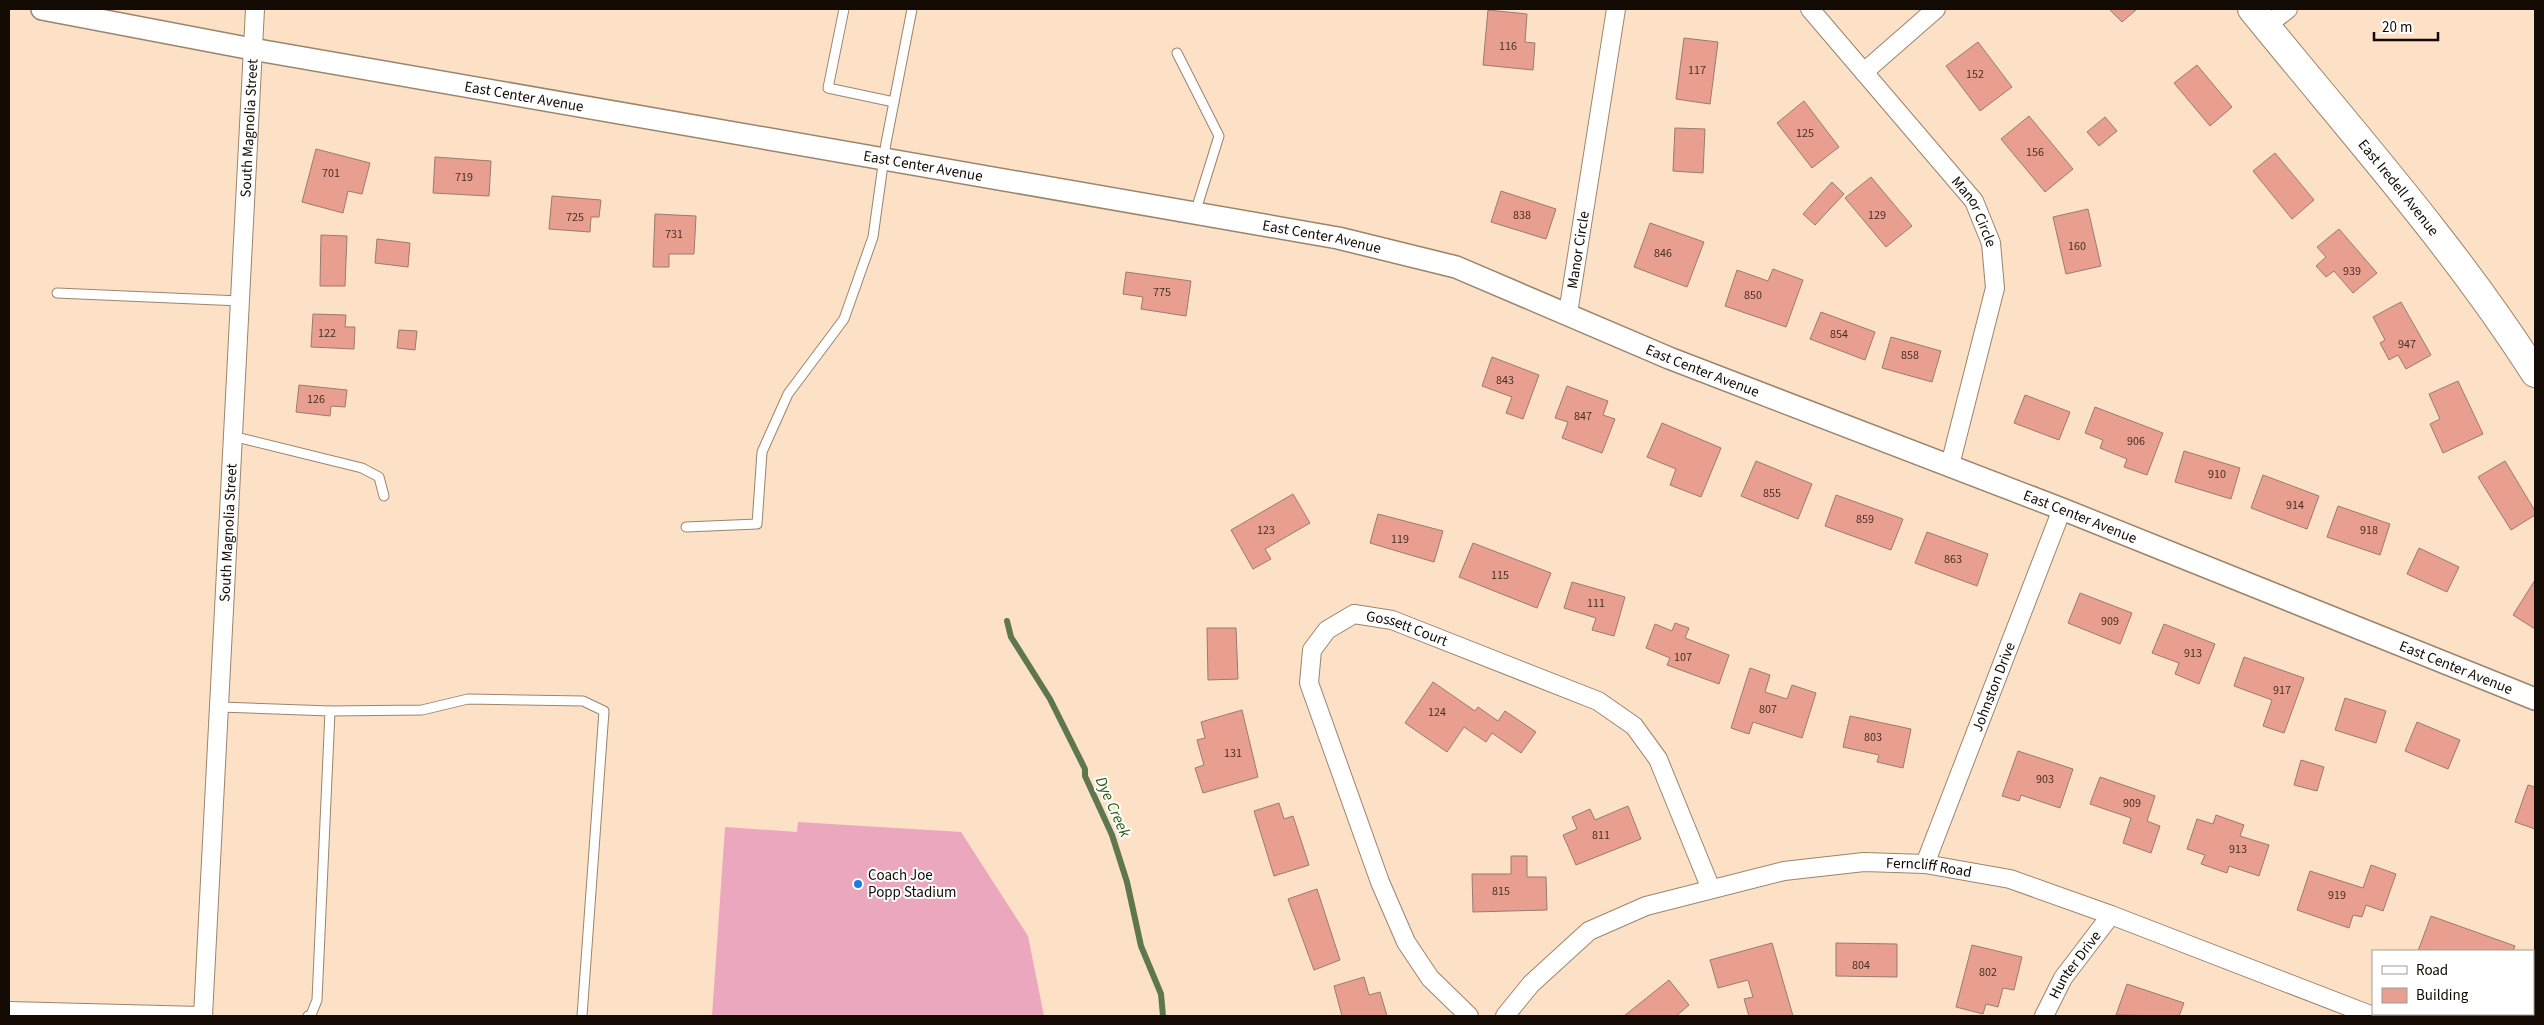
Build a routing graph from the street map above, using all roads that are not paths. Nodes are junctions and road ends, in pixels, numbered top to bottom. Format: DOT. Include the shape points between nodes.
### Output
graph roads {
  1 [pos="42,9"];
  2 [pos="255,9"];
  3 [pos="844,9"];
  4 [pos="912,9"];
  5 [pos="1616,9"];
  6 [pos="1810,9"];
  7 [pos="1936,9"];
  8 [pos="2288,9"];
  9 [pos="2259,17"];
  10 [pos="252,49"];
  11 [pos="1177,53"];
  12 [pos="1864,72"];
  13 [pos="894,102"];
  14 [pos="886,160"];
  15 [pos="1195,213"];
  16 [pos="57,293"];
  17 [pos="240,301"];
  18 [pos="1568,313"];
  19 [pos="2535,373"];
  20 [pos="232,436"];
  21 [pos="1950,466"];
  22 [pos="384,496"];
  23 [pos="2062,509"];
  24 [pos="686,527"];
  25 [pos="2535,699"];
  26 [pos="219,707"];
  27 [pos="330,711"];
  28 [pos="1925,864"];
  29 [pos="1711,889"];
  30 [pos="2111,916"];
  31 [pos="9,1011"];
  32 [pos="202,1016"];
  33 [pos="308,1016"];
  34 [pos="582,1016"];
  35 [pos="1469,1016"];
  36 [pos="1505,1016"];
  37 [pos="2044,1016"];
  38 [pos="2373,1016"];
  1 -- 10 [label="street, East Center Avenue"];
  2 -- 10 [label="street, South Magnolia Street"];
  3 -- 13 [label="lane" via="828,88"];
  4 -- 13 [label="lane"];
  5 -- 18 [label="street, Manor Circle"];
  6 -- 12 [label="street, Manor Circle"];
  7 -- 12 [label="street"];
  8 -- 9 [label="street"];
  9 -- 19 [label="main road, East Iredell Avenue" via="2460,263"];
  10 -- 14 [label="street, East Center Avenue"];
  10 -- 17 [label="street, South Magnolia Street"];
  11 -- 15 [label="lane" via="1219,136"];
  12 -- 21 [label="street, Manor Circle" via="1974,201 1991,243 1995,288"];
  13 -- 14 [label="lane"];
  14 -- 15 [label="street, East Center Avenue"];
  14 -- 24 [label="lane" via="873,237 844,319 788,394 762,452 757,524"];
  15 -- 18 [label="street, East Center Avenue" via="1338,238 1456,267"];
  16 -- 17 [label="lane"];
  17 -- 20 [label="street, South Magnolia Street"];
  18 -- 21 [label="street, East Center Avenue" via="1669,358"];
  20 -- 22 [label="lane" via="362,468 379,477"];
  20 -- 26 [label="street, South Magnolia Street"];
  21 -- 23 [label="street, East Center Avenue"];
  23 -- 25 [label="street, East Center Avenue"];
  23 -- 28 [label="street, Johnston Drive"];
  26 -- 27 [label="lane"];
  26 -- 32 [label="street, South Magnolia Street"];
  27 -- 33 [label="lane" via="317,1000"];
  27 -- 34 [label="lane" via="422,710 468,699 583,702 604,711"];
  28 -- 29 [label="street, Ferncliff Road" via="1864,862 1784,870"];
  28 -- 30 [label="street, Ferncliff Road" via="2010,879"];
  29 -- 35 [label="street, Gossett Court" via="1658,759 1634,726 1598,701 1392,620 1354,614 1327,630 1312,650 1309,683 1380,882 1406,942 1430,978"];
  29 -- 36 [label="street, Ferncliff Road" via="1646,906 1589,931 1531,984"];
  30 -- 37 [label="street, Hunter Drive" via="2063,978"];
  30 -- 38 [label="street, Ferncliff Road"];
  31 -- 32 [label="street"];
}
